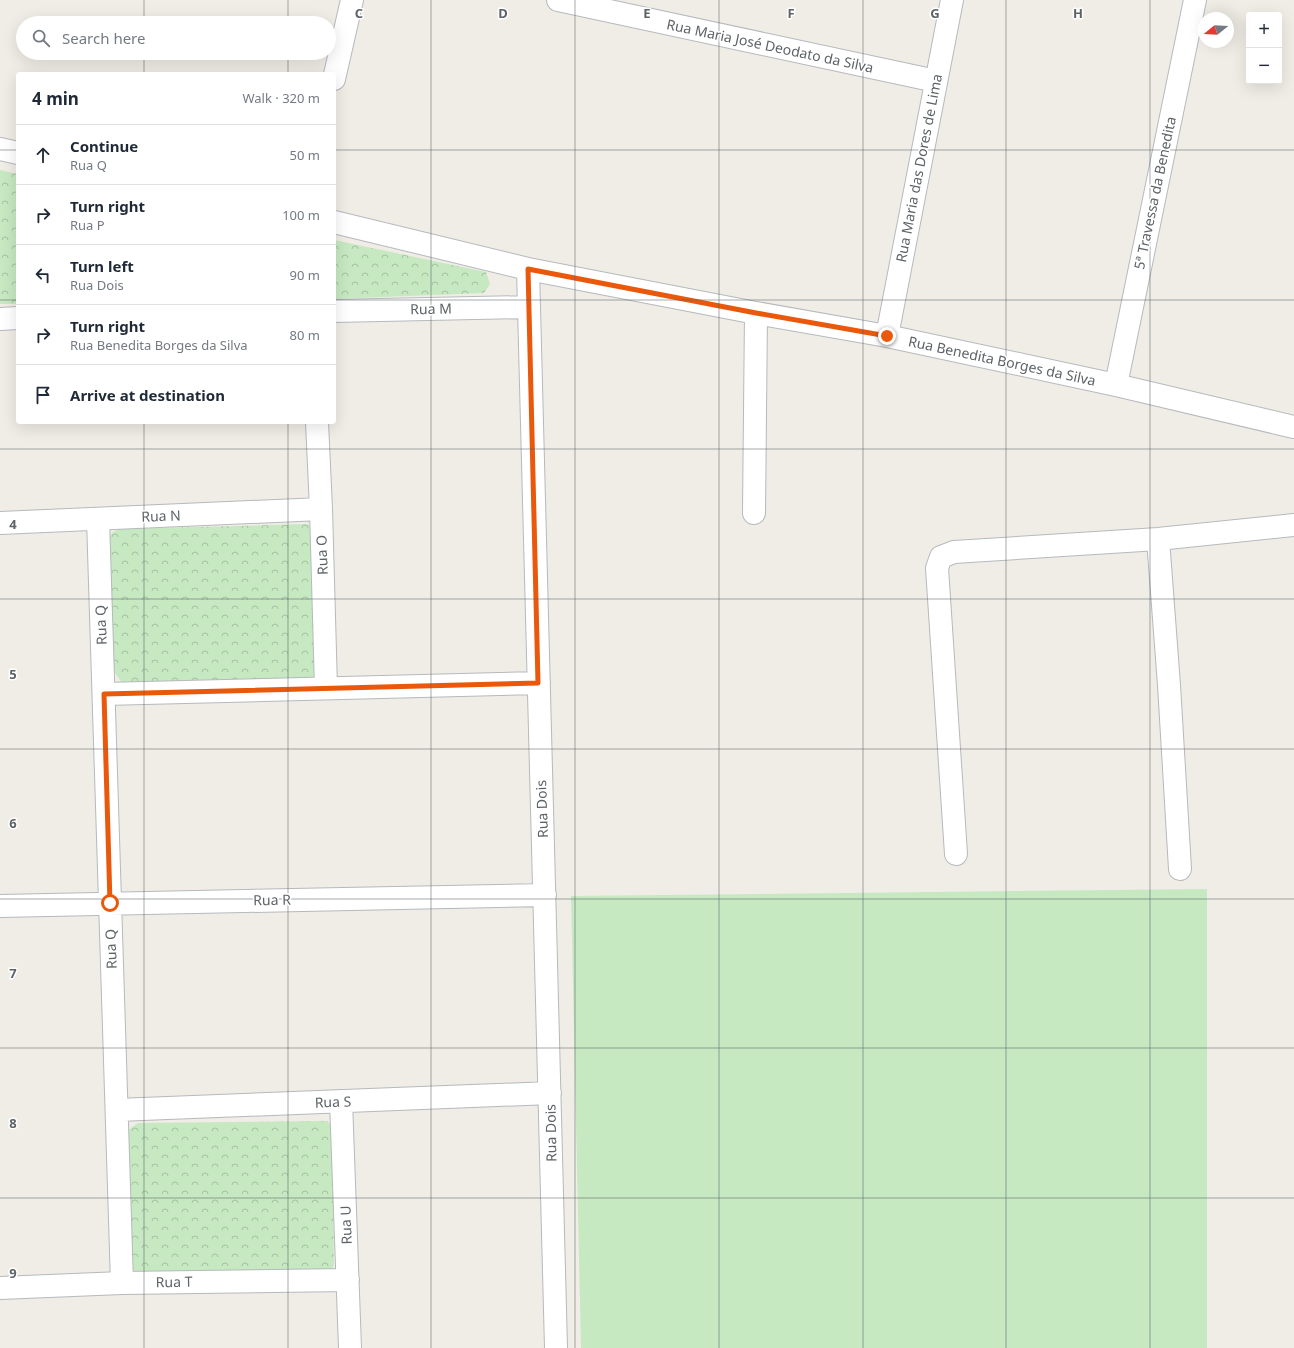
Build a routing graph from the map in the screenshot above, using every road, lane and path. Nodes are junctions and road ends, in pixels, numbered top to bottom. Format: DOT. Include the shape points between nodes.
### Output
graph roads {
  1 [pos="352,0"];
  2 [pos="558,0"];
  3 [pos="952,0"];
  4 [pos="1195,0"];
  5 [pos="336,72"];
  6 [pos="936,81"];
  7 [pos="0,149"];
  8 [pos="16,153"];
  9 [pos="336,222"];
  10 [pos="528,269"];
  11 [pos="528,307"];
  12 [pos="336,311"];
  13 [pos="756,313"];
  14 [pos="16,318"];
  15 [pos="0,319"];
  16 [pos="887,336"];
  17 [pos="1116,385"];
  18 [pos="317,424"];
  19 [pos="1294,427"];
  20 [pos="321,510"];
  21 [pos="754,513"];
  22 [pos="98,519"];
  23 [pos="0,523"];
  24 [pos="1294,525"];
  25 [pos="1158,539"];
  26 [pos="538,683"];
  27 [pos="326,688"];
  28 [pos="104,694"];
  29 [pos="956,854"];
  30 [pos="1180,869"];
  31 [pos="545,895"];
  32 [pos="110,903"];
  33 [pos="0,906"];
  34 [pos="550,1093"];
  35 [pos="341,1102"];
  36 [pos="117,1110"];
  37 [pos="348,1280"];
  38 [pos="122,1283"];
  39 [pos="0,1288"];
  40 [pos="350,1348"];
  41 [pos="556,1348"];
  1 -- 5 [label="street"];
  2 -- 6 [label="street, Rua Maria José Deodato da Silva"];
  3 -- 6 [label="street, Rua Maria das Dores de Lima"];
  4 -- 17 [label="street, 5ª Travessa da Benedita"];
  6 -- 16 [label="street, Rua Maria das Dores de Lima"];
  7 -- 8 [label="street"];
  9 -- 10 [label="street, Rua Benedita Borges da Silva"];
  10 -- 11 [label="street, Rua Dois"];
  10 -- 13 [label="street, Rua Benedita Borges da Silva"];
  11 -- 12 [label="street, Rua M"];
  11 -- 26 [label="street, Rua Dois"];
  13 -- 16 [label="street, Rua Benedita Borges da Silva"];
  13 -- 21 [label="street"];
  14 -- 15 [label="street"];
  16 -- 17 [label="street, Rua Benedita Borges da Silva"];
  17 -- 19 [label="street, Rua Benedita Borges da Silva"];
  18 -- 20 [label="street, Rua O"];
  20 -- 22 [label="street, Rua N"];
  20 -- 27 [label="street, Rua O"];
  22 -- 23 [label="street, Rua N"];
  22 -- 28 [label="street, Rua Q"];
  24 -- 25 [label="street"];
  25 -- 29 [label="street" via="954,552 941,557 937,568"];
  25 -- 30 [label="street"];
  26 -- 27 [label="street"];
  26 -- 31 [label="street, Rua Dois"];
  27 -- 28 [label="street"];
  28 -- 32 [label="street, Rua Q"];
  31 -- 32 [label="street, Rua R"];
  31 -- 34 [label="street, Rua Dois"];
  32 -- 33 [label="street, Rua R"];
  32 -- 36 [label="street, Rua Q"];
  34 -- 35 [label="street, Rua S"];
  34 -- 41 [label="street, Rua Dois"];
  35 -- 36 [label="street, Rua S"];
  35 -- 37 [label="street, Rua U"];
  36 -- 38 [label="street, Rua Q"];
  37 -- 38 [label="street, Rua T"];
  37 -- 40 [label="street, Rua U"];
  38 -- 39 [label="street, Rua T"];
}
